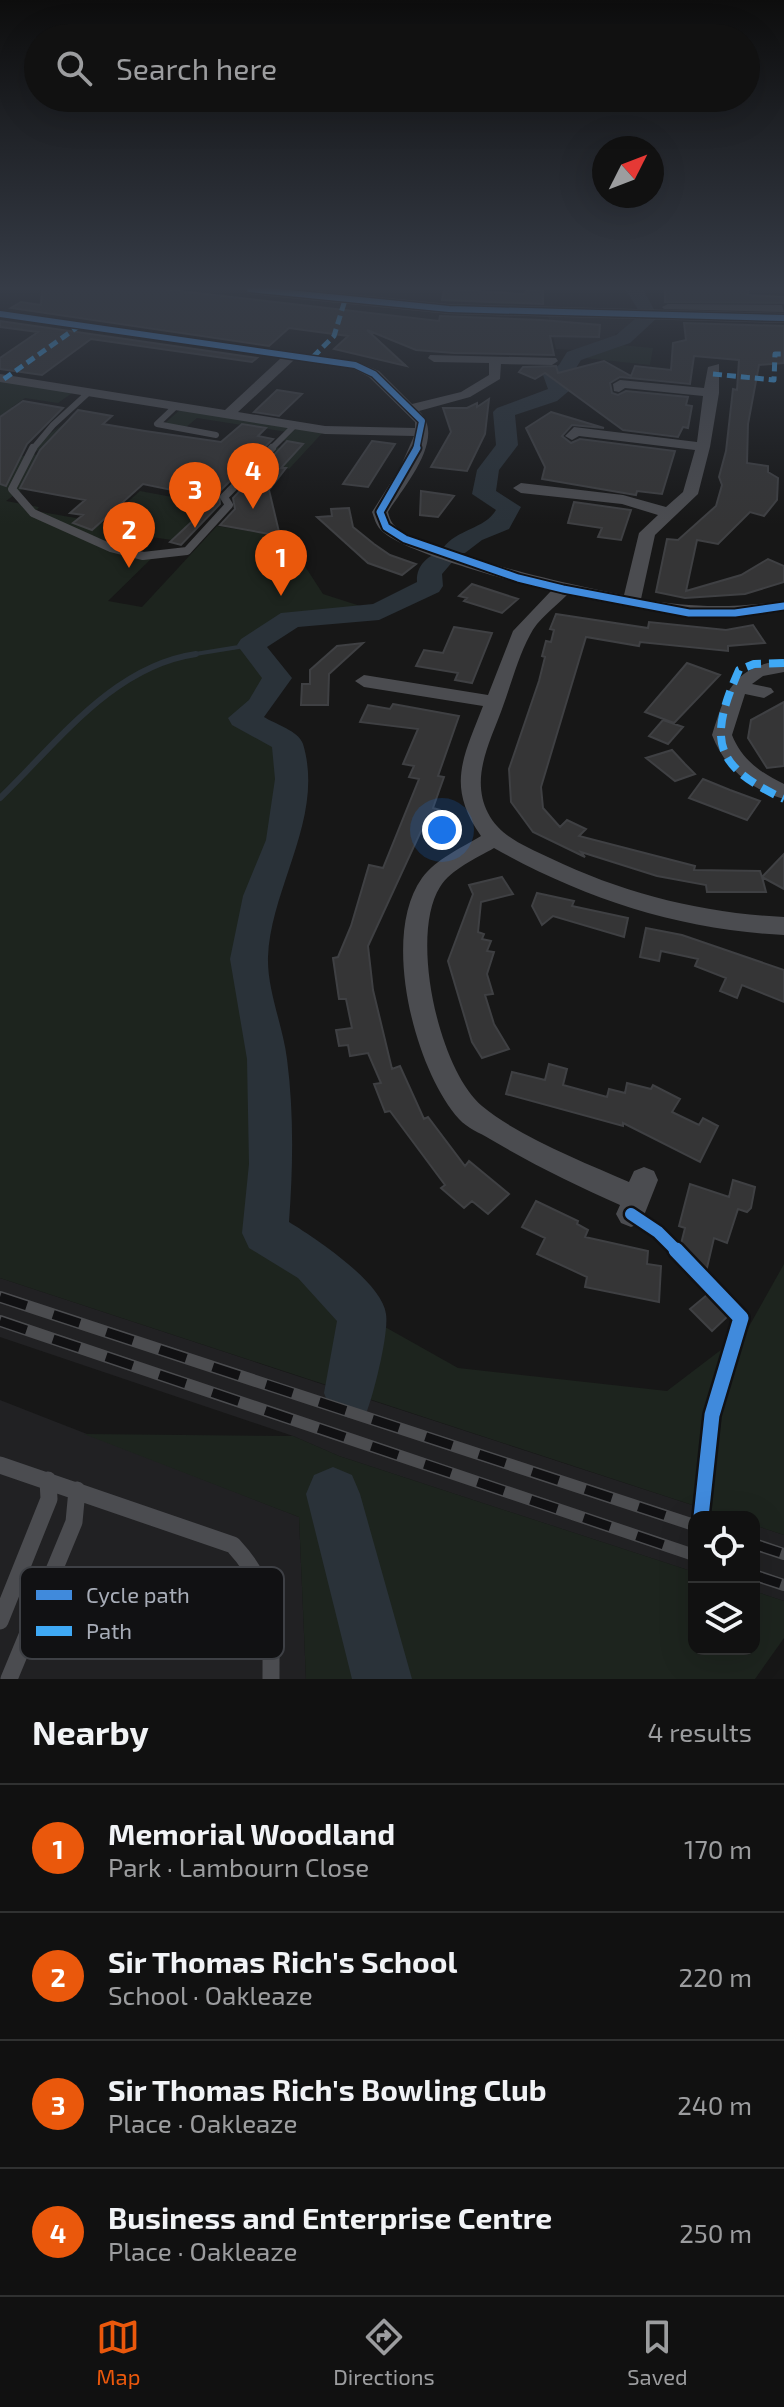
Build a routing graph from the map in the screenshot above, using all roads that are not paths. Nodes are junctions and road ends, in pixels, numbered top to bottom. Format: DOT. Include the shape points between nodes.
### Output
graph roads {
  1 [pos="279,367"];
  2 [pos="360,367"];
  3 [pos="495,367"];
  4 [pos="714,367"];
  5 [pos="0,378"];
  6 [pos="620,384"];
  7 [pos="88,393"];
  8 [pos="712,393"];
  9 [pos="176,406"];
  10 [pos="411,408"];
  11 [pos="228,414"];
  12 [pos="295,425"];
  13 [pos="574,431"];
  14 [pos="423,432"];
  15 [pos="216,435"];
  16 [pos="703,447"];
  17 [pos="530,493"];
  18 [pos="670,513"];
  19 [pos="563,589"];
  20 [pos="631,604"];
  21 [pos="784,606"];
  22 [pos="784,666"];
  23 [pos="364,682"];
  24 [pos="741,687"];
  25 [pos="764,692"];
  26 [pos="493,702"];
  27 [pos="784,792"];
  28 [pos="494,838"];
  29 [pos="784,926"];
  30 [pos="637,1197"];
  31 [pos="0,1465"];
  32 [pos="48,1480"];
  33 [pos="77,1490"];
  34 [pos="22,1567"];
  35 [pos="55,1567"];
  36 [pos="254,1567"];
  37 [pos="20,1571"];
  38 [pos="0,1621"];
  39 [pos="20,1652"];
  40 [pos="271,1659"];
  41 [pos="9,1679"];
  42 [pos="271,1679"];
  1 -- 11 [label="street"];
  2 -- 10 [label="street"];
  3 -- 10 [label="street" via="495,376 475,390"];
  4 -- 8 [label="street"];
  5 -- 7 [label="street"];
  6 -- 8 [label="street"];
  7 -- 9 [label="street"];
  7 -- 12 [label="lane" via="26,455 12,489 33,513 127,554 187,551 229,505 224,497"];
  8 -- 16 [label="street"];
  9 -- 11 [label="street"];
  9 -- 15 [label="lane" via="157,424"];
  10 -- 14 [label="street" via="422,421"];
  11 -- 12 [label="street"];
  12 -- 14 [label="street"];
  13 -- 16 [label="street"];
  14 -- 19 [label="street" via="380,512 386,527 413,542"];
  16 -- 18 [label="street" via="698,496"];
  17 -- 18 [label="street" via="623,500"];
  18 -- 20 [label="street" via="643,541"];
  19 -- 20 [label="street"];
  19 -- 26 [label="street" via="522,631"];
  20 -- 21 [label="street" via="707,613"];
  22 -- 24 [label="street" via="752,672"];
  23 -- 26 [label="street"];
  24 -- 25 [label="street"];
  24 -- 27 [label="street" via="722,735 726,747 750,774"];
  26 -- 28 [label="street" via="469,786 477,814"];
  28 -- 29 [label="street" via="536,863 671,912 736,926"];
  28 -- 30 [label="street" via="431,883 416,915 414,949 434,1058 470,1111 536,1154"];
  31 -- 32 [label="lane"];
  32 -- 33 [label="lane"];
  32 -- 34 [label="lane" via="49,1499"];
  33 -- 35 [label="lane" via="74,1522"];
  33 -- 36 [label="lane" via="233,1545"];
  37 -- 38 [label="lane"];
  39 -- 41 [label="lane"];
  40 -- 42 [label="lane"];
}
